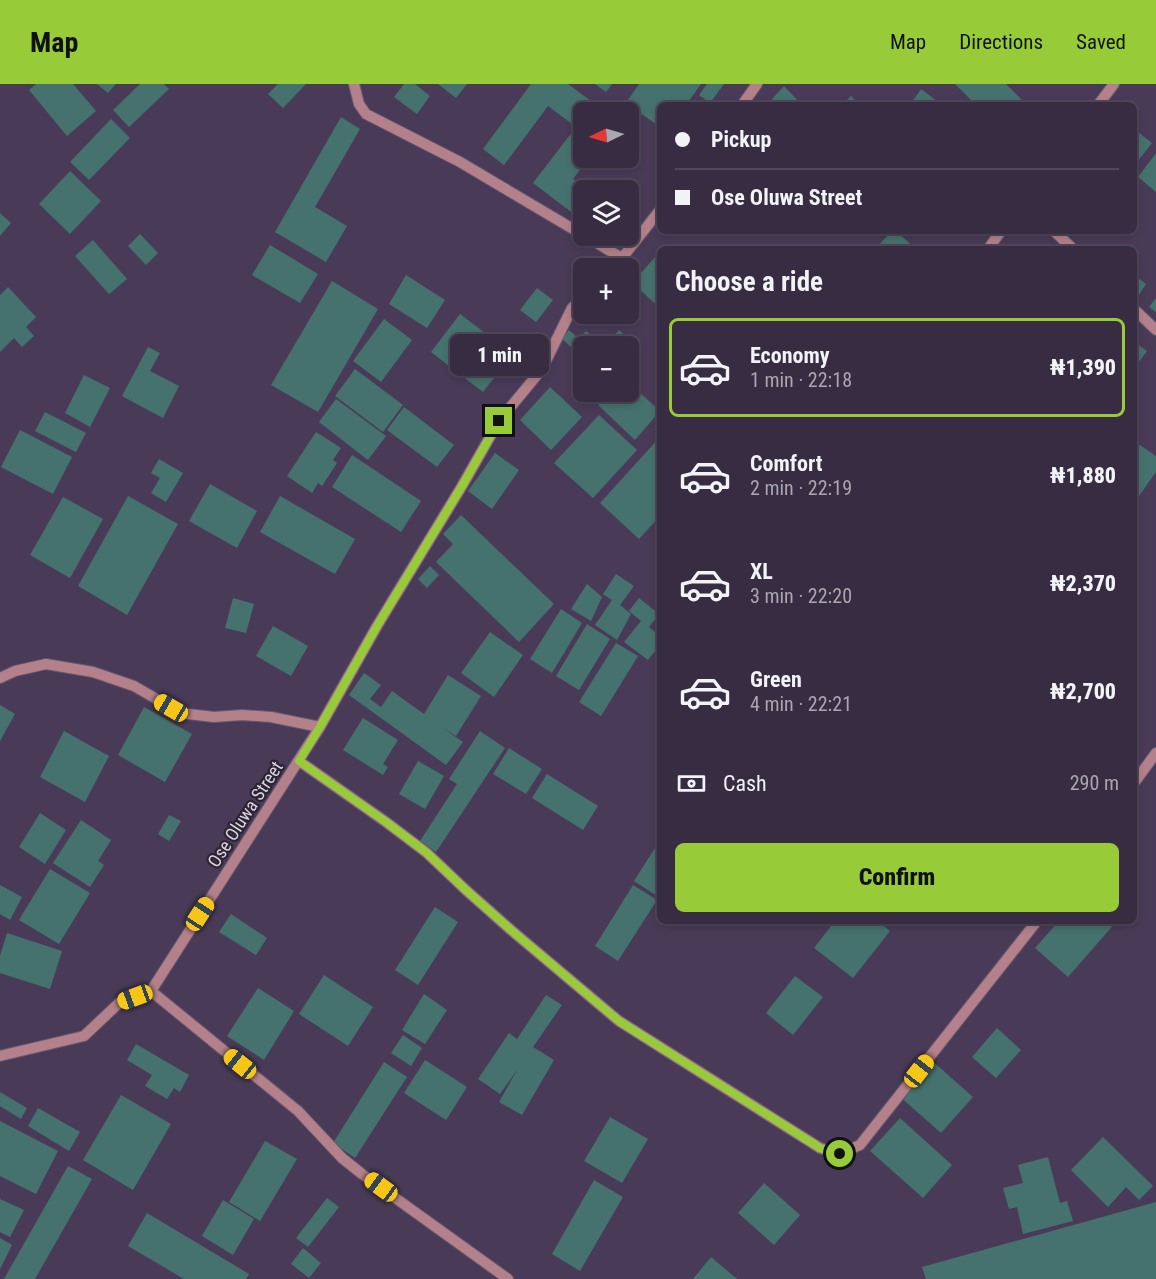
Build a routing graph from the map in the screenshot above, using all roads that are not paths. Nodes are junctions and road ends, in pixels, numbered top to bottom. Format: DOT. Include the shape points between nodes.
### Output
graph roads {
  1 [pos="354,84"];
  2 [pos="757,84"];
  3 [pos="1114,84"];
  4 [pos="744,102"];
  5 [pos="1100,102"];
  6 [pos="657,214"];
  7 [pos="1057,234"];
  8 [pos="1070,246"];
  9 [pos="622,258"];
  10 [pos="573,307"];
  11 [pos="1137,312"];
  12 [pos="1156,330"];
  13 [pos="0,678"];
  14 [pos="320,727"];
  15 [pos="1156,753"];
  16 [pos="299,761"];
  17 [pos="1137,779"];
  18 [pos="1035,924"];
  19 [pos="151,991"];
  20 [pos="0,1056"];
  21 [pos="508,1279"];
  1 -- 9 [label="street" via="366,114 460,162"];
  2 -- 4 [label="street"];
  3 -- 5 [label="street"];
  6 -- 9 [label="street"];
  7 -- 8 [label="street"];
  10 -- 14 [label="street, Ose Oluwa Street" via="542,369 499,421"];
  11 -- 12 [label="street"];
  13 -- 14 [label="street" via="46,664 93,672 134,686 188,714 271,717"];
  14 -- 16 [label="street, Ose Oluwa Street"];
  15 -- 17 [label="street"];
  16 -- 18 [label="street" via="427,853 619,1021 820,1148 840,1154 860,1145"];
  16 -- 19 [label="street, Ose Oluwa Street"];
  19 -- 20 [label="street" via="119,1003 84,1036"];
  19 -- 21 [label="street" via="298,1111 342,1158"];
}
